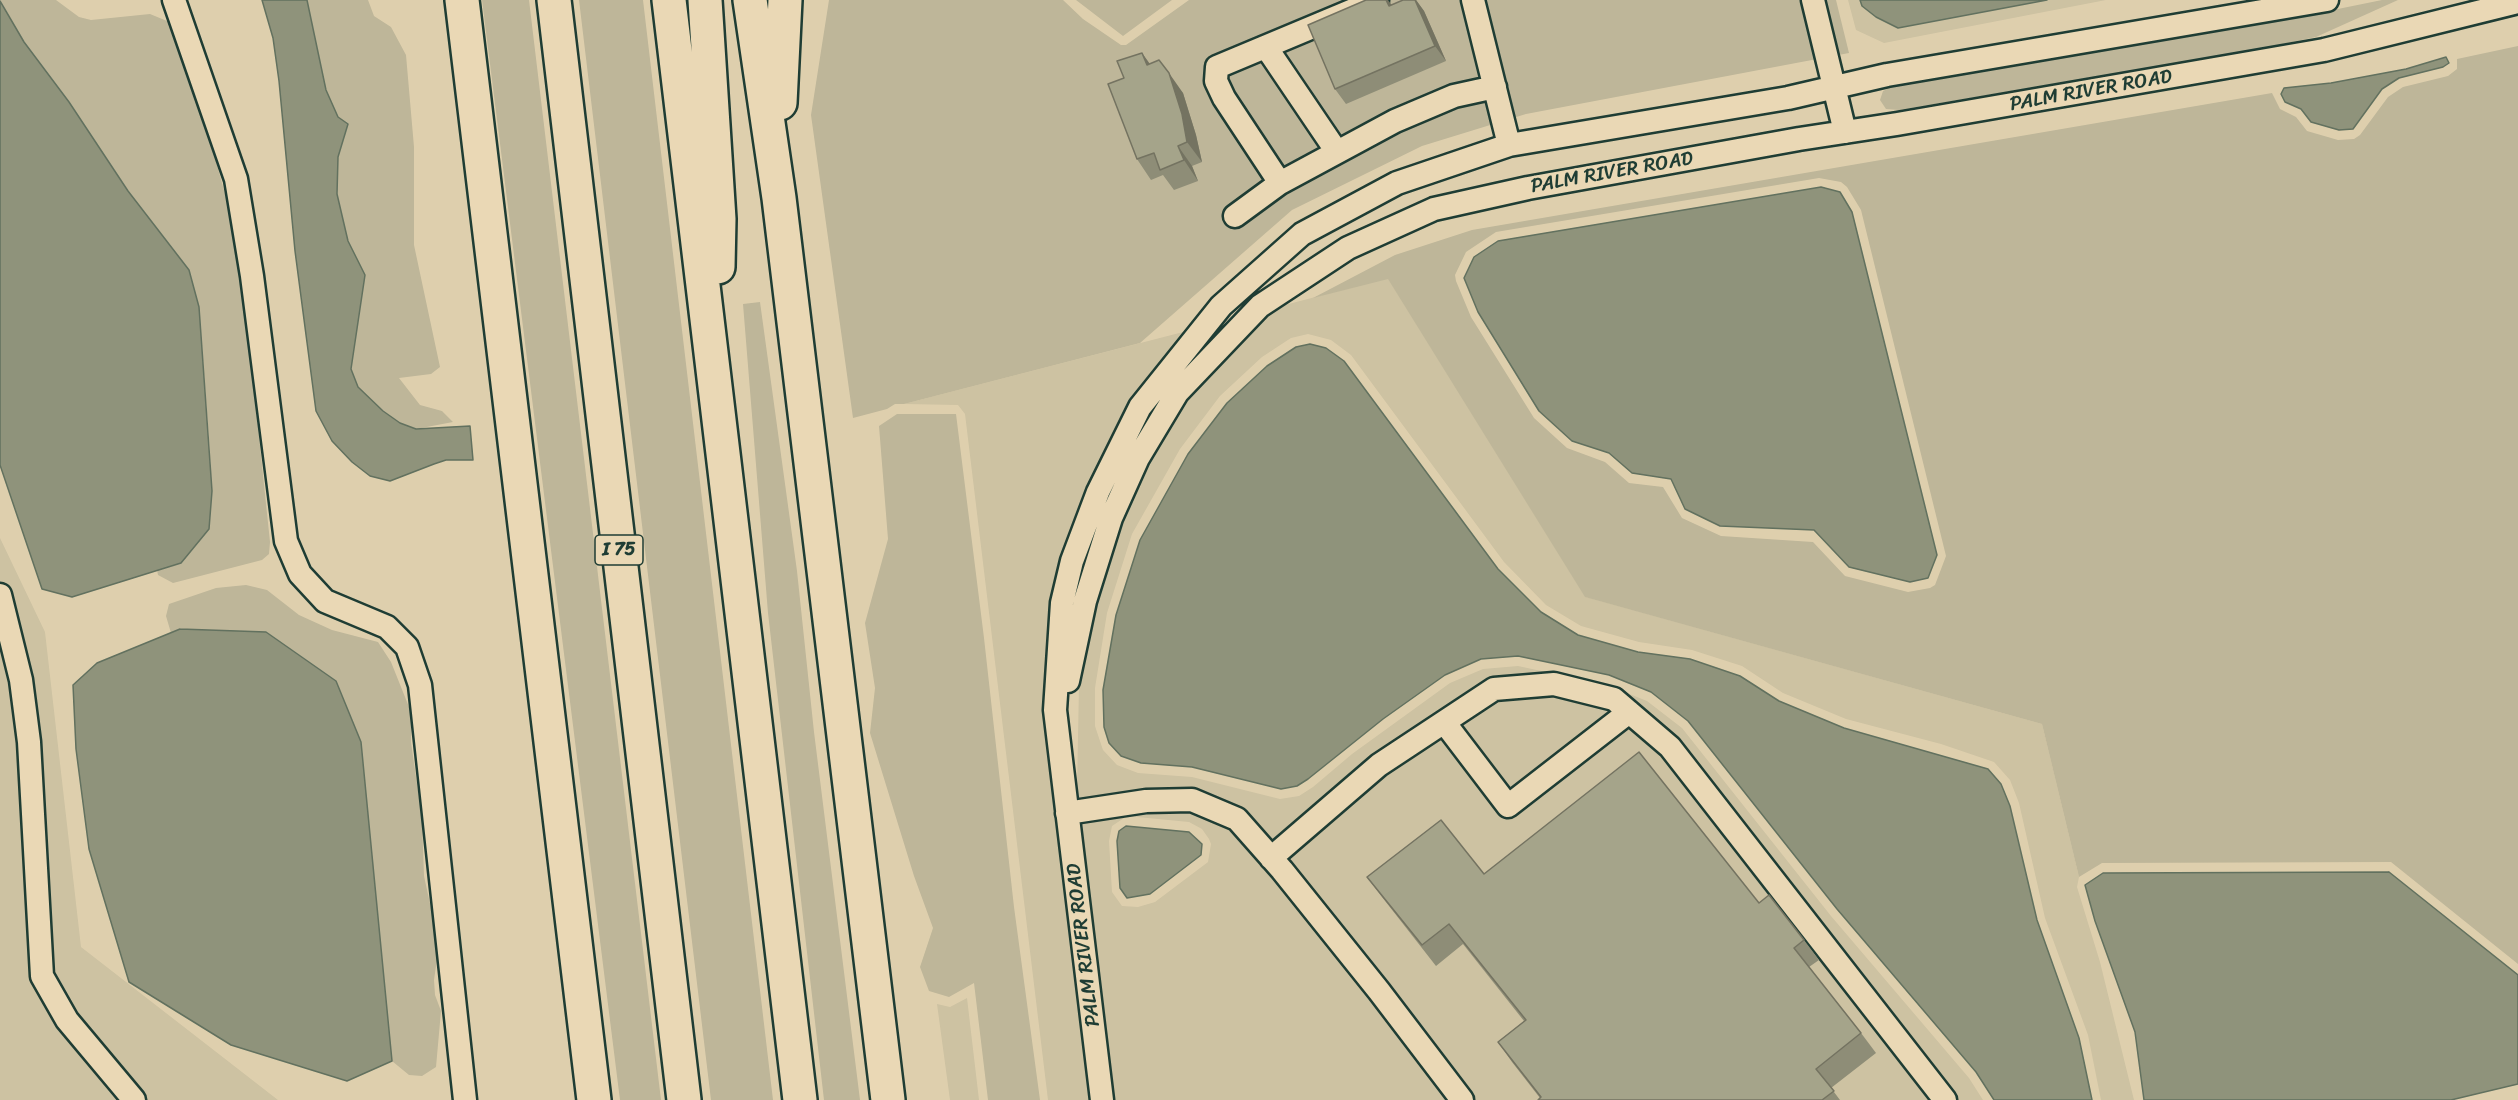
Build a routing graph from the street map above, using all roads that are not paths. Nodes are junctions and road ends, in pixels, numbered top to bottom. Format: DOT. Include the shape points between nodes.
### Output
graph roads {
  1 [pos="174,0"];
  2 [pos="462,0"];
  3 [pos="554,0"];
  4 [pos="669,0"];
  5 [pos="705,0"];
  6 [pos="750,0"];
  7 [pos="785,0"];
  8 [pos="1377,0"];
  9 [pos="1473,0"];
  10 [pos="1813,0"];
  11 [pos="2327,0"];
  12 [pos="2518,2"];
  13 [pos="1266,47"];
  14 [pos="1495,87"];
  15 [pos="1835,87"];
  16 [pos="1845,132"];
  17 [pos="1509,145"];
  18 [pos="1337,152"];
  19 [pos="1280,183"];
  20 [pos="779,198"];
  21 [pos="1235,216"];
  22 [pos="713,371"];
  23 [pos="0,595"];
  24 [pos="1629,712"];
  25 [pos="1444,722"];
  26 [pos="1067,802"];
  27 [pos="1271,858"];
  28 [pos="134,1100"];
  29 [pos="465,1100"];
  30 [pos="594,1100"];
  31 [pos="684,1100"];
  32 [pos="800,1100"];
  33 [pos="888,1100"];
  34 [pos="1102,1100"];
  35 [pos="1462,1100"];
  36 [pos="1945,1100"];
  1 -- 29 [label="street" via="236,179 286,541 300,574 325,601 387,627 407,647 420,685"];
  2 -- 30 [label="highway"];
  3 -- 31 [label="highway, I 75"];
  4 -- 22 [label="highway"];
  5 -- 22 [label="highway" via="719,219"];
  6 -- 20 [label="highway"];
  7 -- 20 [label="highway"];
  8 -- 13 [label="street"];
  9 -- 14 [label="street"];
  10 -- 15 [label="street"];
  11 -- 15 [label="street, PALM RIVER ROAD"];
  12 -- 16 [label="street, PALM RIVER ROAD" via="2324,50"];
  13 -- 18 [label="street"];
  13 -- 19 [label="street" via="1217,67 1216,81"];
  14 -- 17 [label="street"];
  14 -- 18 [label="street" via="1454,96"];
  15 -- 16 [label="street"];
  15 -- 17 [label="street, PALM RIVER ROAD"];
  16 -- 26 [label="street, PALM RIVER ROAD" via="1528,188 1434,209 1348,248 1260,306 1177,393 1138,458 1111,518 1085,601 1068,682"];
  17 -- 26 [label="street, PALM RIVER ROAD" via="1397,183 1302,234 1221,306 1140,407 1098,492 1072,561 1062,603 1055,710"];
  18 -- 19 [label="street"];
  19 -- 21 [label="street"];
  20 -- 33 [label="highway"];
  22 -- 32 [label="highway"];
  23 -- 28 [label="street" via="21,680 29,742 42,976 67,1020"];
  24 -- 25 [label="street" via="1614,699 1554,684 1494,689"];
  24 -- 25 [label="street" via="1508,806"];
  24 -- 36 [label="street" via="1670,747"];
  25 -- 27 [label="street" via="1379,765"];
  26 -- 27 [label="street" via="1192,800 1237,819"];
  26 -- 34 [label="street, PALM RIVER ROAD"];
  27 -- 35 [label="street"];
}
